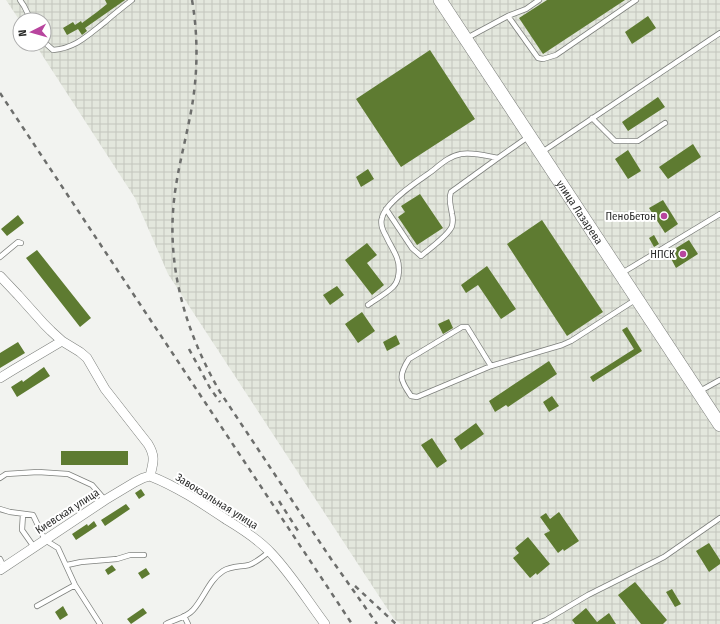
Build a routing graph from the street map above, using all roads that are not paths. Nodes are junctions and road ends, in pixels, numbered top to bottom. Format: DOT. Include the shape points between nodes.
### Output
graph roads {
  1 [pos="20,0"];
  2 [pos="132,0"];
  3 [pos="440,0"];
  4 [pos="539,0"];
  5 [pos="636,0"];
  6 [pos="27,12"];
  7 [pos="508,16"];
  8 [pos="720,33"];
  9 [pos="466,39"];
  10 [pos="52,49"];
  11 [pos="592,118"];
  12 [pos="665,123"];
  13 [pos="530,136"];
  14 [pos="541,153"];
  15 [pos="498,158"];
  16 [pos="386,209"];
  17 [pos="720,214"];
  18 [pos="21,243"];
  19 [pos="0,257"];
  20 [pos="620,274"];
  21 [pos="0,276"];
  22 [pos="637,299"];
  23 [pos="368,305"];
  24 [pos="62,341"];
  25 [pos="491,366"];
  26 [pos="0,378"];
  27 [pos="720,380"];
  28 [pos="699,392"];
  29 [pos="720,424"];
  30 [pos="150,476"];
  31 [pos="0,478"];
  32 [pos="104,500"];
  33 [pos="0,509"];
  34 [pos="23,514"];
  35 [pos="720,518"];
  36 [pos="45,540"];
  37 [pos="34,547"];
  38 [pos="270,551"];
  39 [pos="144,555"];
  40 [pos="2,565"];
  41 [pos="67,565"];
  42 [pos="74,585"];
  43 [pos="37,606"];
  44 [pos="184,616"];
  45 [pos="100,624"];
  46 [pos="166,624"];
  47 [pos="188,624"];
  48 [pos="324,624"];
  49 [pos="535,624"];
  1 -- 6 [label="lane"];
  2 -- 10 [label="lane" via="73,45"];
  3 -- 9 [label="main road, улица Лазарева"];
  4 -- 7 [label="lane" via="526,9"];
  5 -- 7 [label="lane" via="556,55 543,59 538,58"];
  7 -- 9 [label="lane"];
  8 -- 11 [label="lane"];
  9 -- 13 [label="main road, улица Лазарева"];
  11 -- 12 [label="lane" via="615,141 638,141"];
  11 -- 14 [label="lane"];
  13 -- 14 [label="main road, улица Лазарева"];
  13 -- 15 [label="lane"];
  14 -- 20 [label="main road, улица Лазарева"];
  15 -- 16 [label="lane" via="469,153 454,156 412,184"];
  15 -- 16 [label="lane" via="451,192 449,201 452,226 449,232 421,256 412,248"];
  16 -- 23 [label="lane" via="381,220 382,226 400,266 393,287"];
  17 -- 20 [label="lane"];
  18 -- 19 [label="lane" via="18,242"];
  20 -- 22 [label="main road, улица Лазарева"];
  21 -- 24 [label="street"];
  22 -- 25 [label="lane" via="571,341"];
  22 -- 28 [label="main road, улица Лазарева"];
  24 -- 26 [label="street"];
  24 -- 30 [label="street" via="87,358 105,389 153,451"];
  25 -- 25 [label="lane" via="417,397 411,396 403,385 401,375 409,359 462,327 467,327"];
  27 -- 28 [label="lane"];
  28 -- 29 [label="main road, улица Лазарева"];
  30 -- 32 [label="street, Киевская улица"];
  30 -- 38 [label="street, Завокзальная улица" via="218,513"];
  31 -- 32 [label="lane" via="6,474 38,472 68,474 92,485"];
  32 -- 36 [label="street, Киевская улица"];
  33 -- 34 [label="lane"];
  34 -- 36 [label="lane" via="33,515"];
  34 -- 37 [label="lane" via="22,530"];
  35 -- 49 [label="lane" via="664,557"];
  36 -- 37 [label="street, Киевская улица"];
  36 -- 41 [label="lane" via="58,548"];
  37 -- 40 [label="street, Киевская улица"];
  38 -- 44 [label="lane" via="250,564 227,568 211,583 193,610"];
  38 -- 48 [label="street, Завокзальная улица"];
  39 -- 41 [label="lane"];
  41 -- 42 [label="lane"];
  42 -- 43 [label="lane"];
  42 -- 45 [label="lane"];
  44 -- 46 [label="lane"];
  44 -- 47 [label="lane"];
}
